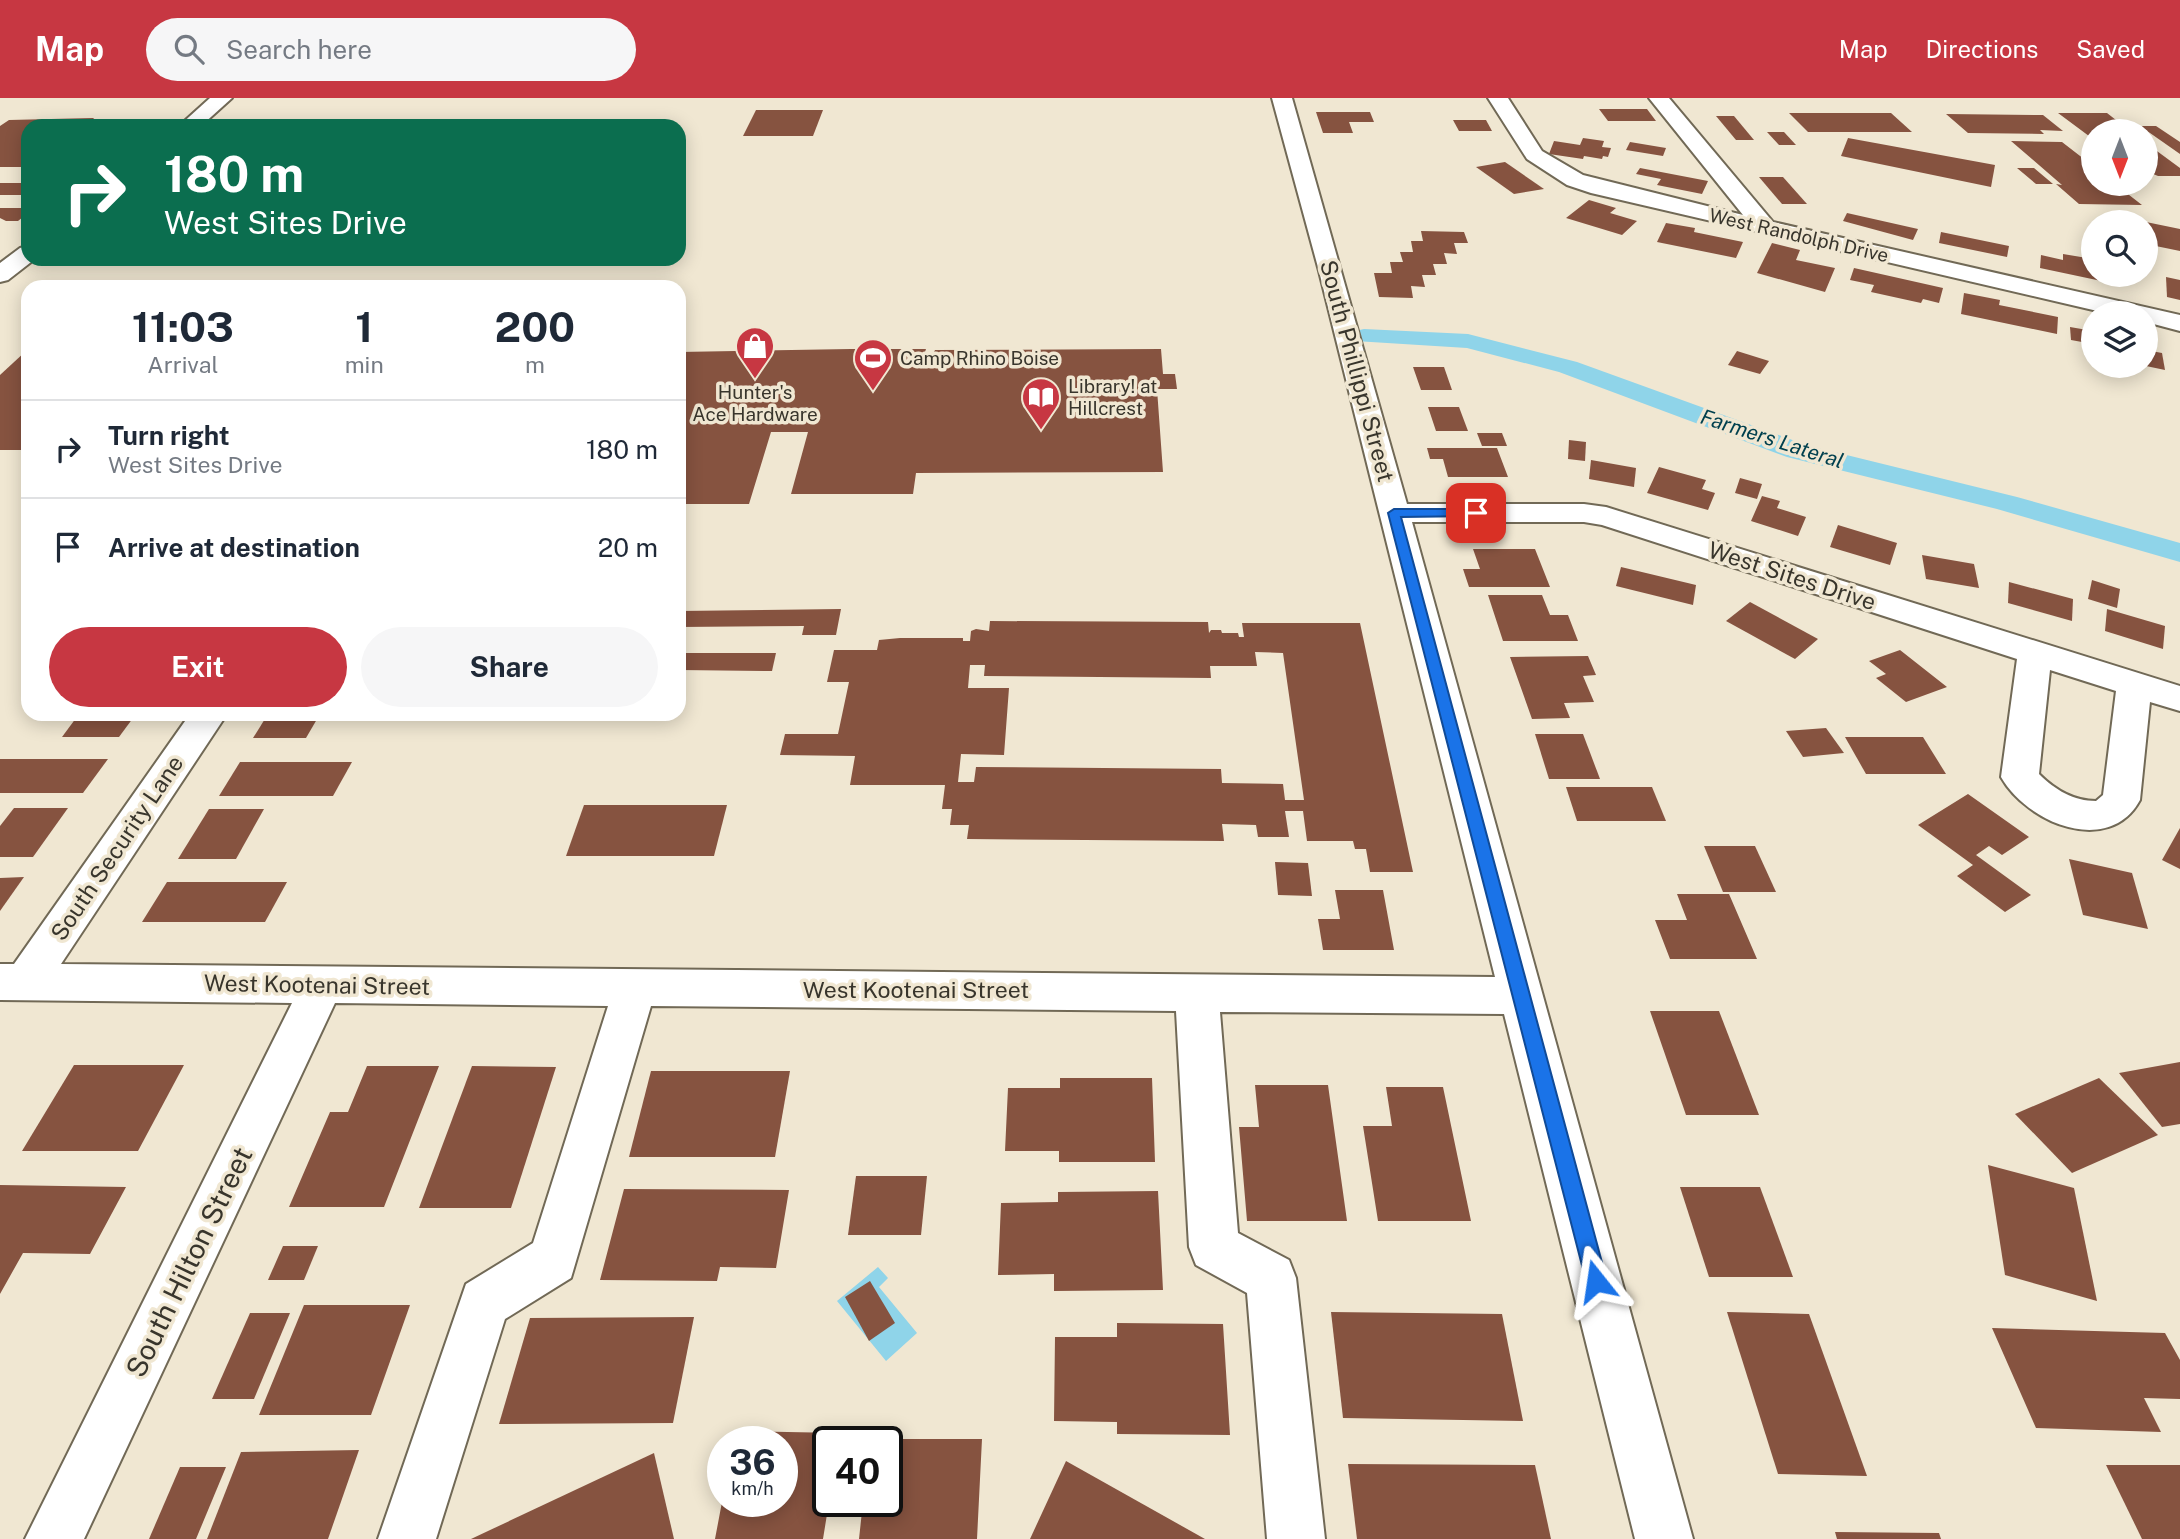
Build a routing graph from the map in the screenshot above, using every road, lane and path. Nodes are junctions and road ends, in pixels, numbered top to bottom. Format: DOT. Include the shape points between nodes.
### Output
graph roads {
  1 [pos="222,98"];
  2 [pos="1282,98"];
  3 [pos="1498,98"];
  4 [pos="1659,98"];
  5 [pos="197,119"];
  6 [pos="1766,228"];
  7 [pos="21,258"];
  8 [pos="0,275"];
  9 [pos="2085,301"];
  10 [pos="2158,318"];
  11 [pos="2180,323"];
  12 [pos="1394,513"];
  13 [pos="2035,654"];
  14 [pos="2134,684"];
  15 [pos="2180,699"];
  16 [pos="204,721"];
  17 [pos="13,982"];
  18 [pos="323,984"];
  19 [pos="635,988"];
  20 [pos="1197,993"];
  21 [pos="1521,996"];
  22 [pos="54,1539"];
  23 [pos="407,1539"];
  24 [pos="1296,1539"];
  25 [pos="1664,1539"];
  1 -- 5 [label="street"];
  2 -- 12 [label="street, South Phillippi Street"];
  3 -- 6 [label="street, West Randolph Drive" via="1534,155 1575,180"];
  4 -- 6 [label="street"];
  6 -- 9 [label="street, West Randolph Drive"];
  7 -- 8 [label="street"];
  10 -- 11 [label="street"];
  12 -- 13 [label="street, West Sites Drive" via="1606,516"];
  12 -- 21 [label="street, South Phillippi Street"];
  13 -- 14 [label="street, West Sites Drive"];
  13 -- 14 [label="street" via="2020,777 2026,788 2063,810 2106,816 2116,810 2121,800"];
  14 -- 15 [label="street, West Sites Drive"];
  16 -- 17 [label="street, South Security Lane"];
  17 -- 18 [label="street, West Kootenai Street"];
  18 -- 19 [label="street, West Kootenai Street"];
  18 -- 22 [label="street, South Hilton Street"];
  19 -- 20 [label="street, West Kootenai Street"];
  19 -- 23 [label="street" via="553,1260 484,1302"];
  20 -- 21 [label="street, West Kootenai Street"];
  20 -- 24 [label="street" via="1214,1247 1271,1278"];
  21 -- 25 [label="street, South Phillippi Street"];
}
